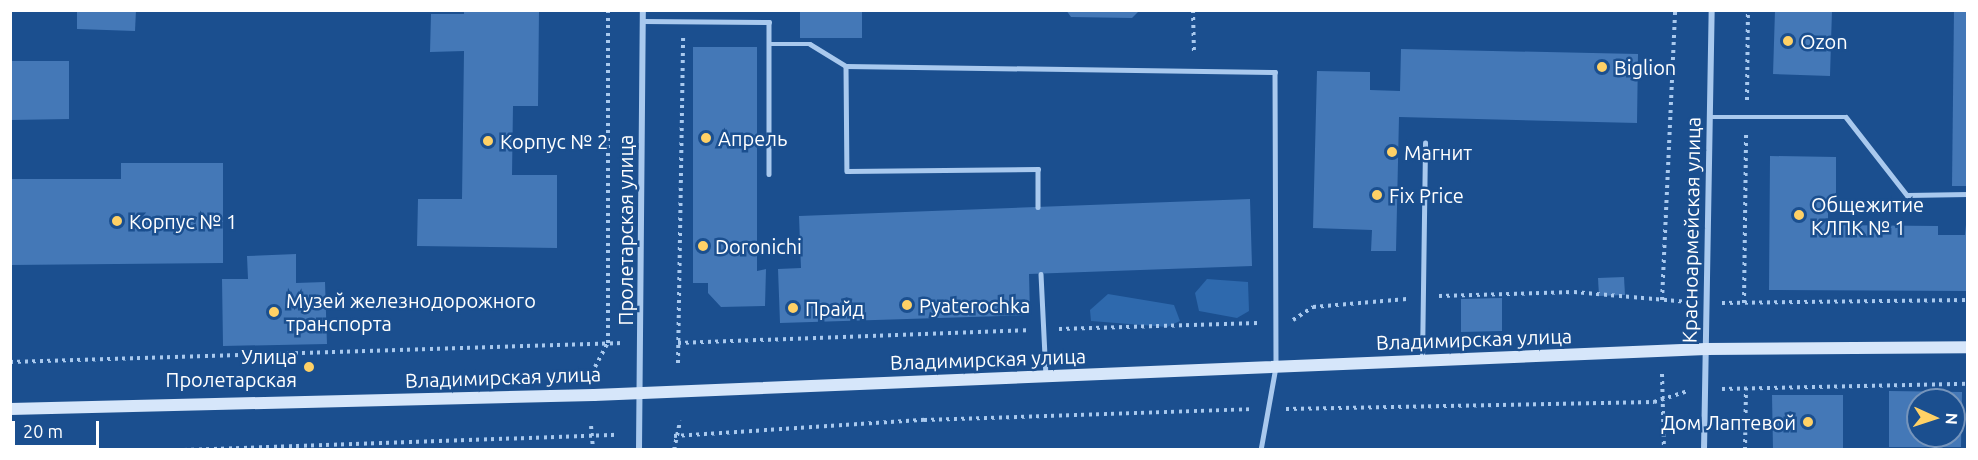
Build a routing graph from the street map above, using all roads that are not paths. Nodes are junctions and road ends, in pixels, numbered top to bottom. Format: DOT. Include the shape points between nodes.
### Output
graph roads {
  1 [pos="643,10"];
  2 [pos="1712,10"];
  3 [pos="643,21"];
  4 [pos="769,44"];
  5 [pos="846,66"];
  6 [pos="1710,117"];
  7 [pos="1425,143"];
  8 [pos="769,174"];
  9 [pos="1968,194"];
  10 [pos="1038,207"];
  11 [pos="1041,274"];
  12 [pos="1968,347"];
  13 [pos="1706,349"];
  14 [pos="1422,361"];
  15 [pos="1276,366"];
  16 [pos="1046,376"];
  17 [pos="640,392"];
  18 [pos="10,409"];
  19 [pos="639,450"];
  20 [pos="1261,450"];
  21 [pos="1704,450"];
  1 -- 3 [label="street, Пролетарская улица"];
  2 -- 6 [label="street, Красноармейская улица"];
  3 -- 4 [label="lane" via="769,22"];
  3 -- 17 [label="street, Пролетарская улица"];
  4 -- 5 [label="lane" via="810,44"];
  4 -- 8 [label="lane"];
  5 -- 10 [label="lane" via="847,171 1038,169"];
  5 -- 15 [label="lane" via="1275,72"];
  6 -- 9 [label="lane" via="1846,117 1907,195"];
  6 -- 13 [label="street, Красноармейская улица"];
  7 -- 14 [label="lane"];
  11 -- 16 [label="lane"];
  12 -- 13 [label="main road, Владимирская улица"];
  13 -- 14 [label="main road, Владимирская улица"];
  13 -- 21 [label="street, Красноармейская улица"];
  14 -- 15 [label="main road, Владимирская улица"];
  15 -- 16 [label="main road, Владимирская улица"];
  15 -- 20 [label="lane"];
  16 -- 17 [label="main road, Владимирская улица"];
  17 -- 18 [label="main road, Владимирская улица"];
  17 -- 19 [label="street, Пролетарская улица"];
}
